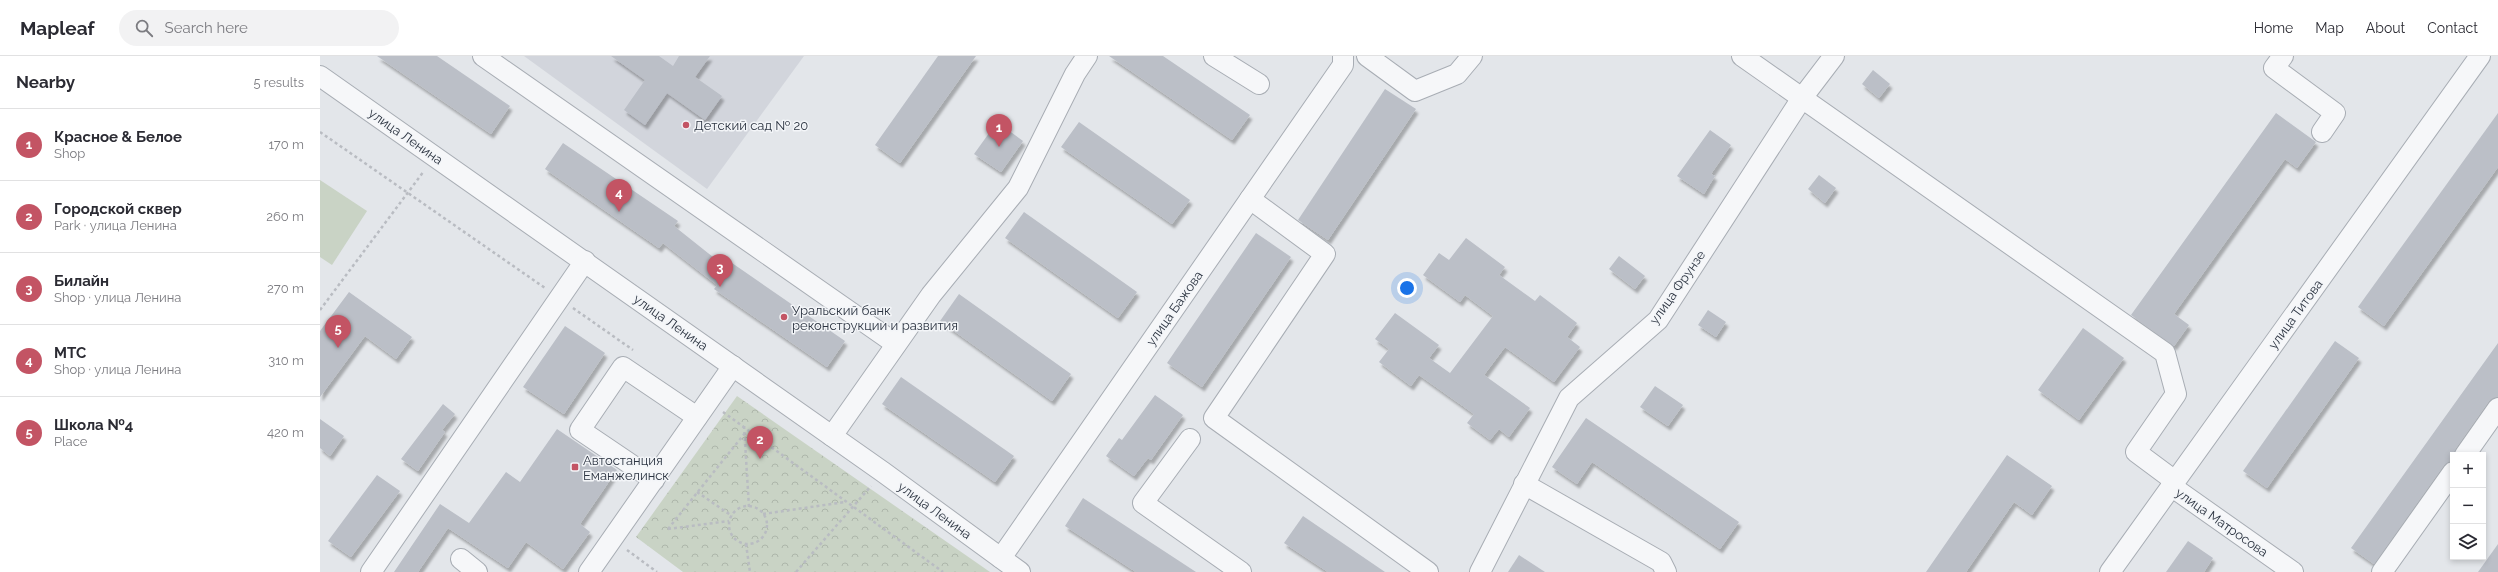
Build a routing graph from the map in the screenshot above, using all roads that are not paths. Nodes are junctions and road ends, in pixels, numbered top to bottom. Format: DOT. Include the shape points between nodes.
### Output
graph roads {
  1 [pos="483,56"];
  2 [pos="1087,56"];
  3 [pos="1214,56"];
  4 [pos="1343,56"];
  5 [pos="1367,56"];
  6 [pos="1472,56"];
  7 [pos="1742,56"];
  8 [pos="1834,56"];
  9 [pos="2283,56"];
  10 [pos="2480,56"];
  11 [pos="320,76"];
  12 [pos="1259,84"];
  13 [pos="1802,98"];
  14 [pos="2322,132"];
  15 [pos="1250,199"];
  16 [pos="585,261"];
  17 [pos="896,344"];
  18 [pos="733,366"];
  19 [pos="2498,408"];
  20 [pos="702,410"];
  21 [pos="832,436"];
  22 [pos="1190,439"];
  23 [pos="2467,452"];
  24 [pos="2450,476"];
  25 [pos="654,480"];
  26 [pos="2173,483"];
  27 [pos="1524,484"];
  28 [pos="462,558"];
  29 [pos="1001,558"];
  30 [pos="371,572"];
  31 [pos="477,572"];
  32 [pos="589,572"];
  33 [pos="1020,572"];
  34 [pos="1241,572"];
  35 [pos="1428,572"];
  36 [pos="1480,572"];
  37 [pos="1666,572"];
  38 [pos="2110,572"];
  39 [pos="2293,572"];
  40 [pos="2382,572"];
  1 -- 17 [label="street"];
  2 -- 17 [label="street" via="1075,74 1018,188 931,295"];
  3 -- 12 [label="street"];
  4 -- 15 [label="street, улица Бажова" via="1343,65"];
  5 -- 6 [label="street" via="1415,91 1457,74"];
  7 -- 13 [label="street"];
  8 -- 13 [label="street, улица Фрунзе"];
  9 -- 14 [label="street" via="2274,68 2335,112"];
  10 -- 26 [label="street, улица Титова"];
  11 -- 16 [label="street, улица Ленина"];
  13 -- 26 [label="street, улица Матросова" via="2165,353 2176,394 2136,452"];
  13 -- 27 [label="street, улица Фрунзе" via="1658,320 1568,398"];
  15 -- 29 [label="street, улица Бажова"];
  15 -- 35 [label="street" via="1325,254 1214,418"];
  16 -- 18 [label="street, улица Ленина"];
  16 -- 30 [label="street"];
  17 -- 21 [label="street"];
  18 -- 20 [label="street"];
  18 -- 21 [label="street, улица Ленина"];
  19 -- 23 [label="street"];
  20 -- 25 [label="street"];
  20 -- 25 [label="street" via="623,367 580,430"];
  21 -- 29 [label="street, улица Ленина"];
  22 -- 34 [label="street" via="1143,503"];
  24 -- 40 [label="street"];
  25 -- 32 [label="street"];
  26 -- 38 [label="street, улица Титова"];
  26 -- 39 [label="street, улица Матросова"];
  27 -- 36 [label="street, улица Фрунзе"];
  27 -- 37 [label="street" via="1661,562"];
  28 -- 31 [label="street"];
  29 -- 33 [label="street, улица Ленина"];
}
